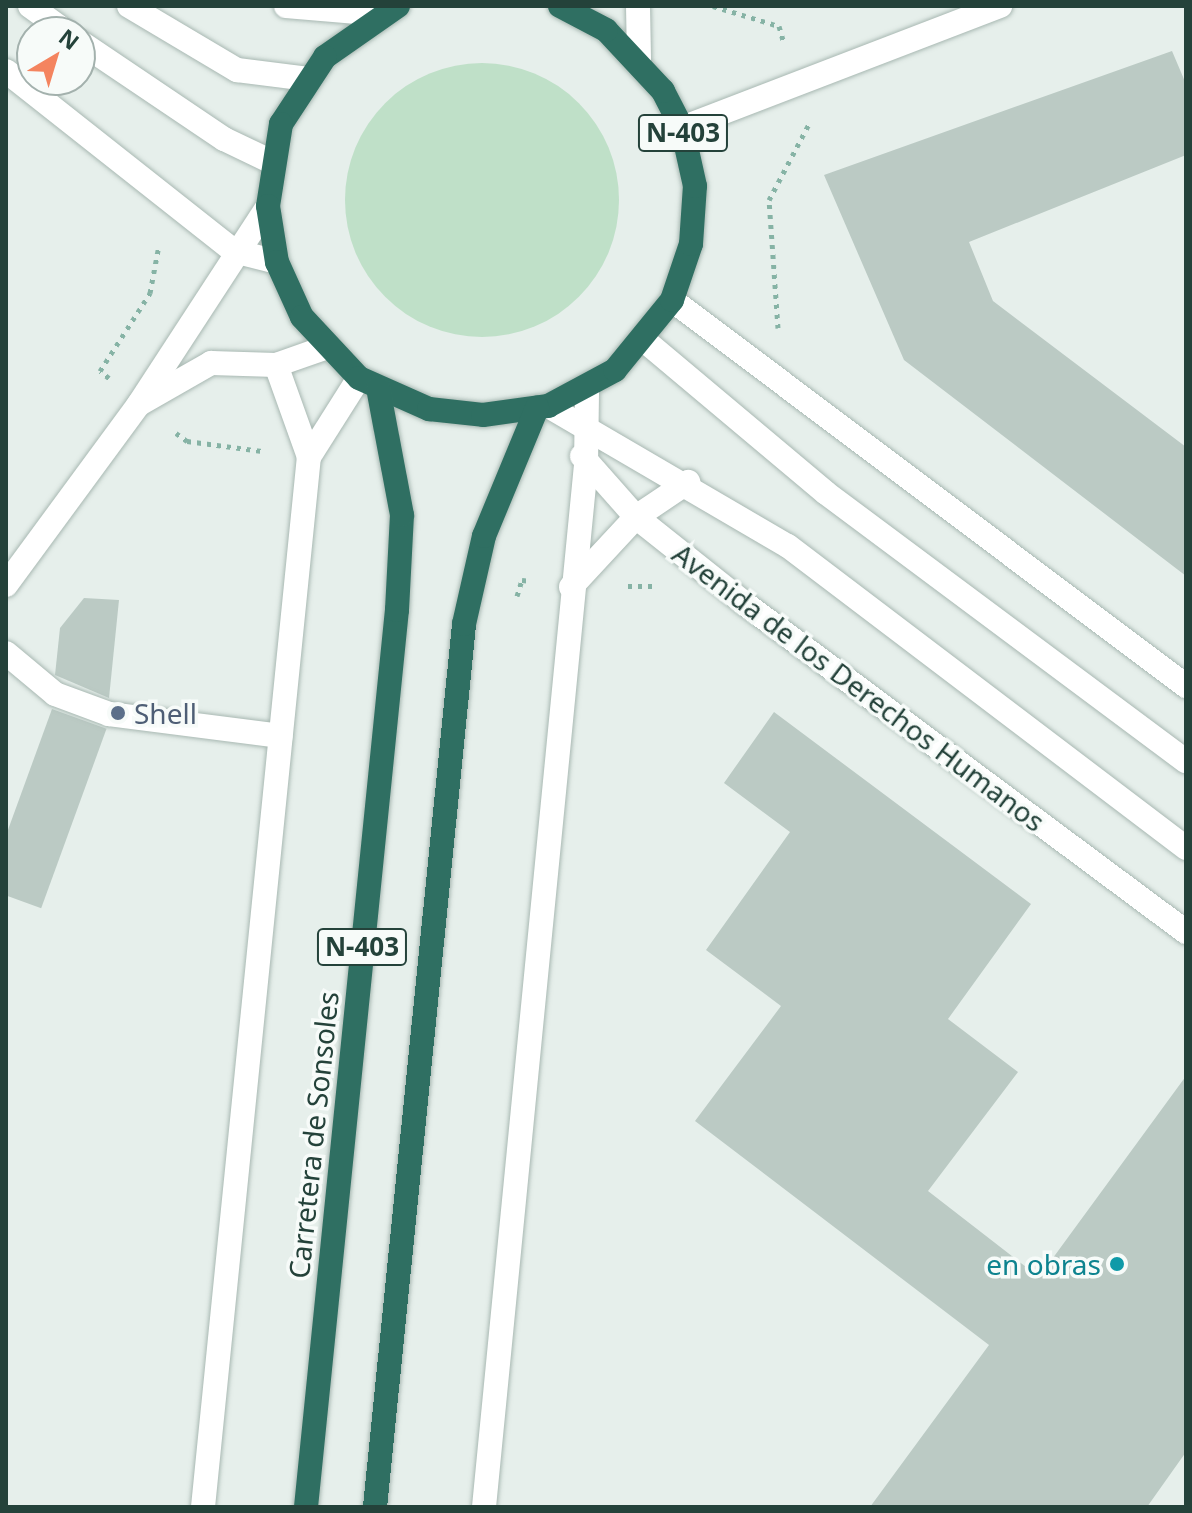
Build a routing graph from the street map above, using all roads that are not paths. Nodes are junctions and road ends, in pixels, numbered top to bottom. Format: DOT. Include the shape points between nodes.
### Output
graph roads {
  1 [pos="129,6"];
  2 [pos="287,6"];
  3 [pos="638,6"];
  4 [pos="1000,6"];
  5 [pos="567,7"];
  6 [pos="391,8"];
  7 [pos="350,9"];
  8 [pos="345,38"];
  9 [pos="96,53"];
  10 [pos="639,58"];
  11 [pos="6,71"];
  12 [pos="308,79"];
  13 [pos="682,128"];
  14 [pos="272,162"];
  15 [pos="268,206"];
  16 [pos="234,251"];
  17 [pos="277,262"];
  18 [pos="672,300"];
  19 [pos="645,341"];
  20 [pos="327,347"];
  21 [pos="276,365"];
  22 [pos="368,383"];
  23 [pos="587,390"];
  24 [pos="139,404"];
  25 [pos="549,410"];
  26 [pos="587,428"];
  27 [pos="309,457"];
  28 [pos="586,465"];
  29 [pos="688,482"];
  30 [pos="636,517"];
  31 [pos="6,585"];
  32 [pos="571,587"];
  33 [pos="6,653"];
  34 [pos="1186,686"];
  35 [pos="281,736"];
  36 [pos="1186,761"];
  37 [pos="1186,848"];
  38 [pos="1186,932"];
  39 [pos="203,1507"];
  40 [pos="306,1507"];
  41 [pos="375,1507"];
  42 [pos="484,1507"];
  1 -- 12 [label="street" via="237,70"];
  2 -- 7 [label="street"];
  3 -- 10 [label="street"];
  4 -- 13 [label="street"];
  5 -- 10 [label="highway, N-403"];
  6 -- 7 [label="street"];
  6 -- 8 [label="highway, N-403"];
  7 -- 8 [label="street"];
  8 -- 12 [label="highway, N-403"];
  9 -- 14 [label="street" via="224,139"];
  10 -- 13 [label="highway, N-403"];
  11 -- 16 [label="street"];
  12 -- 14 [label="highway, N-403" via="281,124"];
  13 -- 18 [label="highway, N-403" via="693,215"];
  14 -- 15 [label="highway, N-403"];
  15 -- 16 [label="street"];
  15 -- 17 [label="highway, N-403"];
  16 -- 17 [label="street"];
  16 -- 24 [label="street"];
  17 -- 20 [label="highway, N-403" via="302,317"];
  18 -- 19 [label="highway, N-403"];
  18 -- 34 [label="street"];
  19 -- 23 [label="highway, N-403"];
  19 -- 36 [label="street" via="826,493"];
  20 -- 21 [label="street"];
  20 -- 22 [label="highway, N-403"];
  21 -- 24 [label="street" via="211,363"];
  21 -- 27 [label="street"];
  22 -- 25 [label="highway, N-403" via="429,409 483,415"];
  22 -- 27 [label="street"];
  22 -- 40 [label="highway, Carretera de Sonsoles / N-403" via="402,515 397,610"];
  23 -- 25 [label="highway, N-403"];
  23 -- 26 [label="street"];
  24 -- 31 [label="street"];
  25 -- 26 [label="street"];
  25 -- 28 [label="street, Avenida de los Derechos Humanos"];
  25 -- 41 [label="highway, N-403" via="484,536 464,624"];
  26 -- 28 [label="street"];
  26 -- 29 [label="street"];
  27 -- 35 [label="street"];
  28 -- 30 [label="street, Avenida de los Derechos Humanos"];
  28 -- 32 [label="street"];
  29 -- 30 [label="street"];
  29 -- 37 [label="street" via="788,546"];
  30 -- 32 [label="street"];
  30 -- 38 [label="street, Avenida de los Derechos Humanos"];
  32 -- 42 [label="street"];
  33 -- 35 [label="street" via="55,694 109,714"];
  35 -- 39 [label="street"];
}
